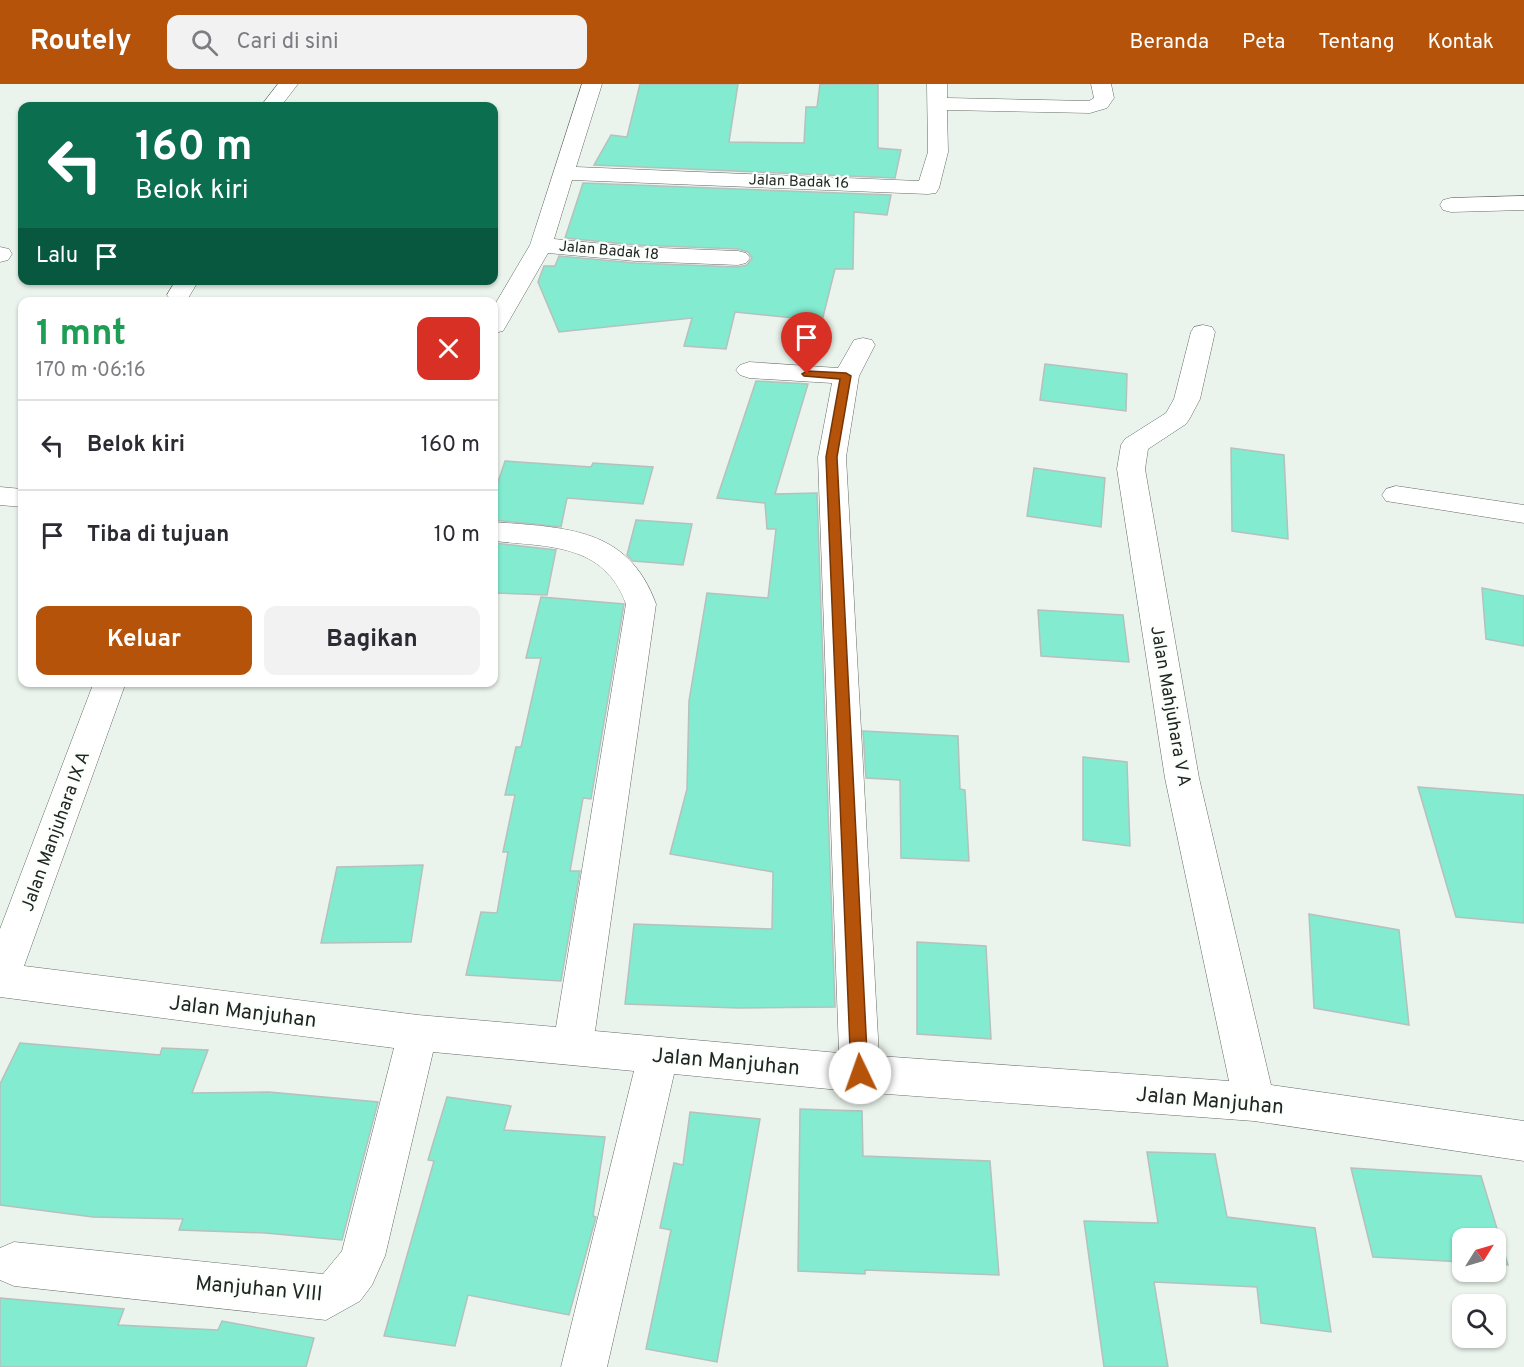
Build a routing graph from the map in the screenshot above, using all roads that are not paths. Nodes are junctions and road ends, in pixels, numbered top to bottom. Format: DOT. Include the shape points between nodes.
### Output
graph roads {
  1 [pos="288,84"];
  2 [pos="592,84"];
  3 [pos="1101,84"];
  4 [pos="937,94"];
  5 [pos="274,102"];
  6 [pos="565,173"];
  7 [pos="1524,203"];
  8 [pos="1450,205"];
  9 [pos="541,245"];
  10 [pos="738,258"];
  11 [pos="498,319"];
  12 [pos="1203,332"];
  13 [pos="862,345"];
  14 [pos="749,370"];
  15 [pos="846,376"];
  16 [pos="1396,495"];
  17 [pos="0,496"];
  18 [pos="18,498"];
  19 [pos="1524,514"];
  20 [pos="498,532"];
  21 [pos="108,687"];
  22 [pos="0,980"];
  23 [pos="418,1033"];
  24 [pos="573,1046"];
  25 [pos="658,1055"];
  26 [pos="860,1073"];
  27 [pos="1254,1102"];
  28 [pos="1524,1141"];
  29 [pos="14,1264"];
  30 [pos="584,1367"];
  1 -- 5 [label="street"];
  2 -- 6 [label="street, Jalan Badak 18"];
  3 -- 4 [label="street" via="1104,98 1090,107"];
  4 -- 6 [label="street, Jalan Badak 16" via="938,152 928,188"];
  6 -- 9 [label="street, Jalan Badak 18"];
  7 -- 8 [label="street"];
  9 -- 10 [label="street, Jalan Badak 18"];
  9 -- 11 [label="street"];
  12 -- 27 [label="street, Jalan Mahjuhara V A" via="1187,399 1177,418 1135,444 1131,469 1182,778"];
  13 -- 15 [label="street"];
  14 -- 15 [label="street"];
  15 -- 26 [label="street" via="832,457"];
  16 -- 19 [label="street"];
  17 -- 18 [label="street"];
  20 -- 24 [label="street" via="602,550 637,585 641,604"];
  21 -- 22 [label="street, Jalan Manjuhara IX A"];
  22 -- 23 [label="street, Jalan Manjuhan"];
  23 -- 24 [label="street, Jalan Manjuhan"];
  23 -- 29 [label="street, Manjuhan VIII" via="363,1256 353,1278 340,1291 326,1298"];
  24 -- 25 [label="street, Jalan Manjuhan"];
  25 -- 26 [label="street, Jalan Manjuhan"];
  25 -- 30 [label="street"];
  26 -- 27 [label="street, Jalan Manjuhan"];
  27 -- 28 [label="street, Jalan Manjuhan"];
}
